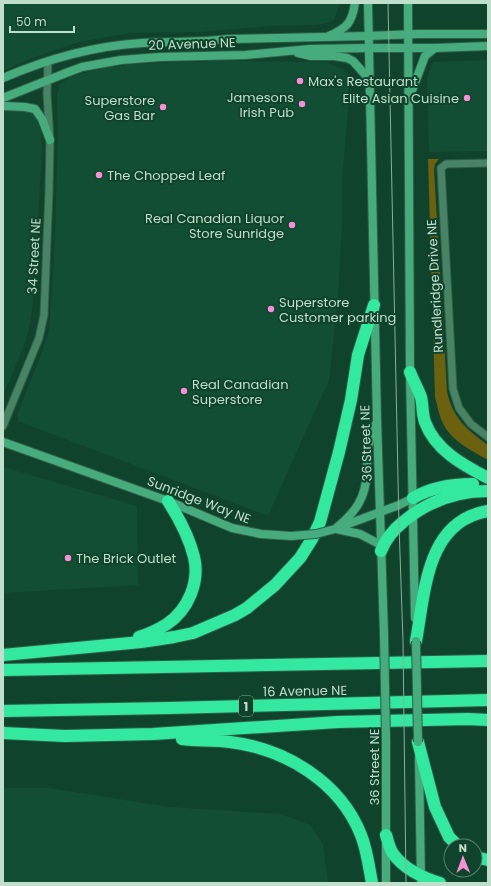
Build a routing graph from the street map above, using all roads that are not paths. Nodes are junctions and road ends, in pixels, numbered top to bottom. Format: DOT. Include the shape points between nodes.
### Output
graph roads {
  1 [pos="355,3"];
  2 [pos="368,3"];
  3 [pos="408,3"];
  4 [pos="408,34"];
  5 [pos="488,34"];
  6 [pos="368,36"];
  7 [pos="327,37"];
  8 [pos="488,46"];
  9 [pos="368,48"];
  10 [pos="408,48"];
  11 [pos="435,48"];
  12 [pos="291,52"];
  13 [pos="48,61"];
  14 [pos="3,78"];
  15 [pos="369,79"];
  16 [pos="48,80"];
  17 [pos="3,98"];
  18 [pos="409,99"];
  19 [pos="3,106"];
  20 [pos="50,140"];
  21 [pos="488,163"];
  22 [pos="374,305"];
  23 [pos="410,372"];
  24 [pos="377,420"];
  25 [pos="3,426"];
  26 [pos="488,437"];
  27 [pos="3,442"];
  28 [pos="488,478"];
  29 [pos="488,485"];
  30 [pos="488,492"];
  31 [pos="413,498"];
  32 [pos="168,501"];
  33 [pos="380,512"];
  34 [pos="488,512"];
  35 [pos="413,513"];
  36 [pos="336,529"];
  37 [pos="381,548"];
  38 [pos="416,641"];
  39 [pos="115,644"];
  40 [pos="488,652"];
  41 [pos="3,655"];
  42 [pos="488,661"];
  43 [pos="392,663"];
  44 [pos="3,670"];
  45 [pos="488,700"];
  46 [pos="3,711"];
  47 [pos="488,720"];
  48 [pos="3,733"];
  49 [pos="153,734"];
  50 [pos="418,742"];
  51 [pos="386,834"];
  52 [pos="450,838"];
  53 [pos="421,879"];
  54 [pos="372,883"];
  55 [pos="386,883"];
  56 [pos="440,883"];
  1 -- 7 [label="main road" via="349,23"];
  2 -- 6 [label="main road, 36 Street NE"];
  3 -- 4 [label="main road"];
  4 -- 5 [label="main road, 20 Avenue NE"];
  4 -- 6 [label="main road, 20 Avenue NE"];
  4 -- 10 [label="main road"];
  6 -- 7 [label="main road, 20 Avenue NE"];
  6 -- 9 [label="main road, 36 Street NE"];
  7 -- 13 [label="main road, 20 Avenue NE" via="142,43 96,49"];
  8 -- 11 [label="main road, 20 Avenue NE"];
  9 -- 10 [label="main road, 20 Avenue NE"];
  9 -- 12 [label="main road, 20 Avenue NE" via="310,49"];
  9 -- 15 [label="main road, 36 Street NE"];
  10 -- 11 [label="main road, 20 Avenue NE"];
  10 -- 18 [label="main road"];
  11 -- 18 [label="main road" via="425,56"];
  12 -- 15 [label="main road" via="347,58"];
  12 -- 16 [label="main road, 20 Avenue NE" via="121,60 82,67"];
  13 -- 14 [label="main road, 20 Avenue NE"];
  13 -- 16 [label="street, 34 Street NE"];
  15 -- 22 [label="main road, 36 Street NE"];
  16 -- 17 [label="main road, 20 Avenue NE"];
  16 -- 20 [label="street, 34 Street NE"];
  18 -- 23 [label="main road"];
  19 -- 20 [label="main road" via="35,109"];
  20 -- 25 [label="street, 34 Street NE" via="44,315 39,338"];
  21 -- 26 [label="street, Rundleridge Drive NE" via="446,164 441,168 453,389 459,408 471,424"];
  22 -- 24 [label="main road, 36 Street NE"];
  22 -- 39 [label="highway" via="358,355 351,400 320,522 300,558 267,593 222,622 174,637"];
  23 -- 28 [label="highway" via="421,398 425,421 436,443 454,458"];
  23 -- 31 [label="main road"];
  24 -- 33 [label="main road, 36 Street NE"];
  24 -- 36 [label="main road" via="368,448 364,495 351,515"];
  27 -- 32 [label="main road, Sunridge Way NE"];
  29 -- 31 [label="highway" via="468,484 430,490"];
  30 -- 35 [label="highway" via="455,494"];
  31 -- 33 [label="main road, Sunridge Way NE"];
  31 -- 35 [label="main road"];
  32 -- 36 [label="main road, Sunridge Way NE, bridge" via="232,528 262,534 291,536"];
  32 -- 39 [label="highway" via="192,549 196,568 193,590 182,610 166,625"];
  33 -- 36 [label="main road, Sunridge Way NE"];
  33 -- 37 [label="main road, 36 Street NE"];
  34 -- 38 [label="highway" via="474,515 458,523 438,547 428,579"];
  35 -- 37 [label="highway" via="394,530"];
  35 -- 38 [label="main road"];
  36 -- 37 [label="main road" via="360,534"];
  37 -- 51 [label="main road, 36 Street NE, bridge"];
  38 -- 50 [label="main road, bridge"];
  39 -- 41 [label="highway"];
  40 -- 43 [label="highway" via="414,657"];
  42 -- 43 [label="highway, 16 Avenue NE"];
  43 -- 44 [label="highway, 16 Avenue NE"];
  45 -- 46 [label="highway, 16 Avenue NE / 1"];
  47 -- 49 [label="highway" via="338,722"];
  48 -- 49 [label="highway" via="65,736"];
  49 -- 54 [label="highway" via="231,742 250,746 296,763 324,783 346,807 361,835"];
  50 -- 52 [label="highway" via="435,807"];
  50 -- 53 [label="main road"];
  51 -- 53 [label="highway" via="393,854"];
  51 -- 55 [label="main road, 36 Street NE"];
  53 -- 56 [label="highway"];
}
